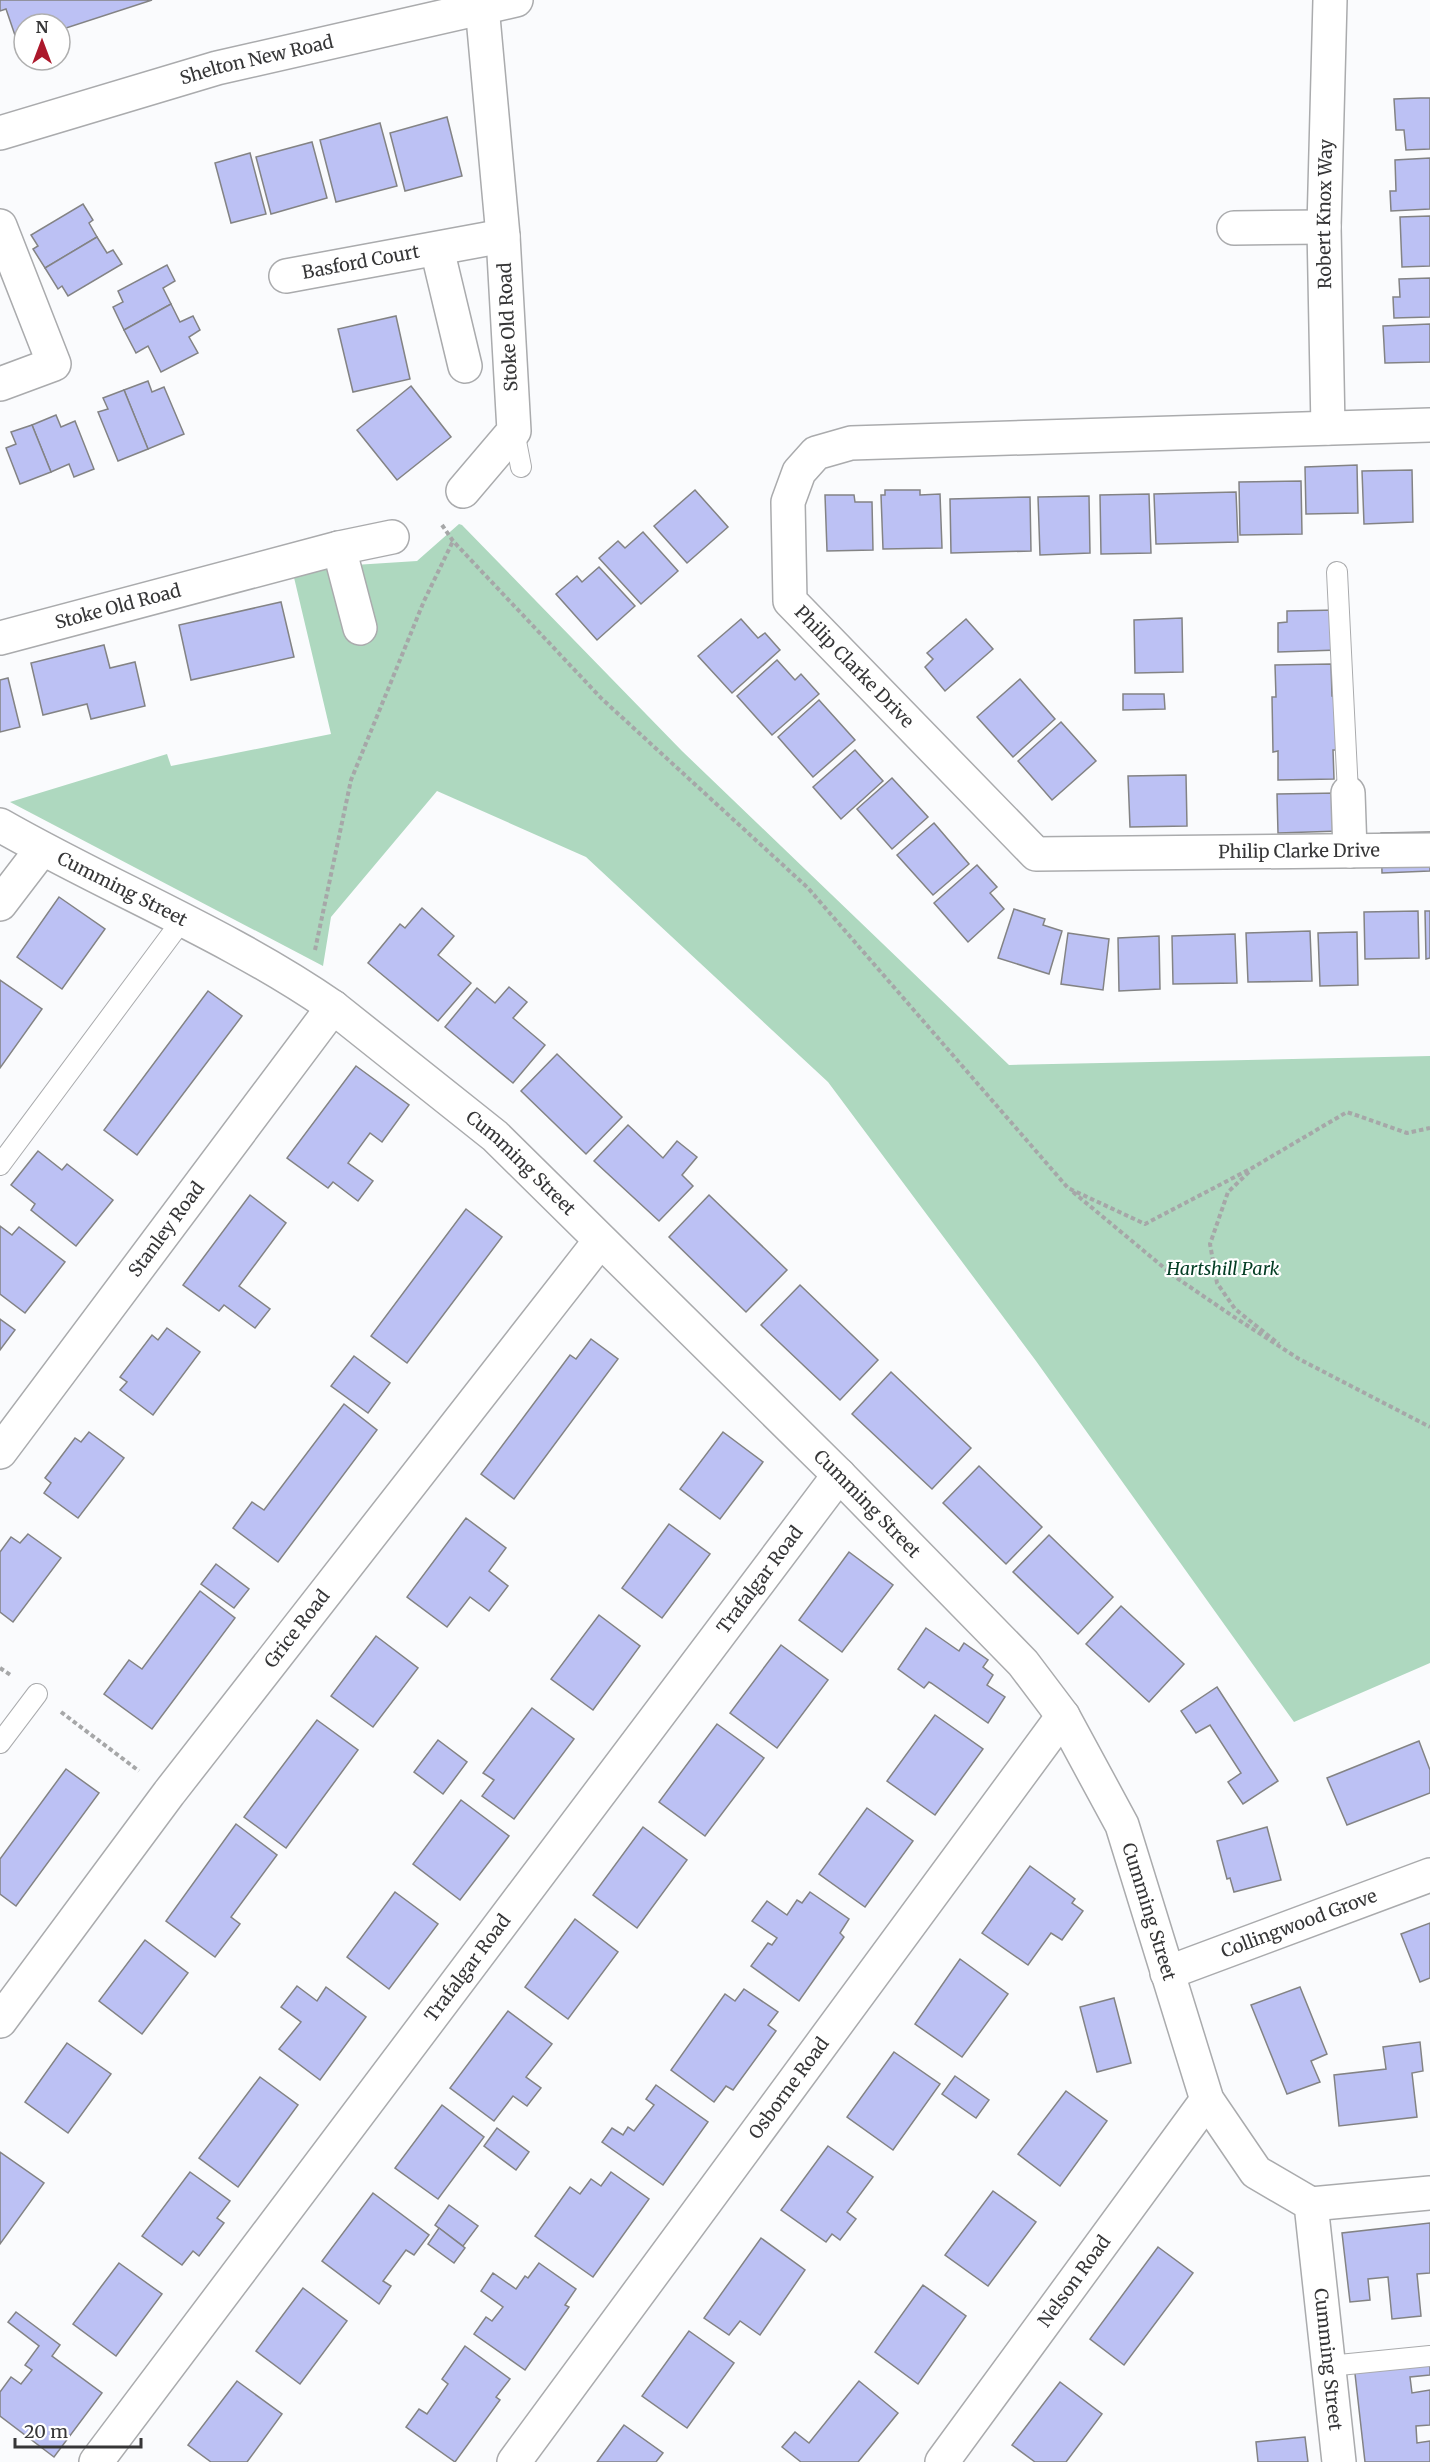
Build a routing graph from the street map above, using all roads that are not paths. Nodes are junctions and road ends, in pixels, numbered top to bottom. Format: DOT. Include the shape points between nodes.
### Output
graph roads {
  1 [pos="516,0"];
  2 [pos="1330,0"];
  3 [pos="482,6"];
  4 [pos="0,133"];
  5 [pos="0,226"];
  6 [pos="1324,227"];
  7 [pos="1234,228"];
  8 [pos="503,236"];
  9 [pos="437,249"];
  10 [pos="286,276"];
  11 [pos="465,366"];
  12 [pos="0,384"];
  13 [pos="1430,426"];
  14 [pos="1328,428"];
  15 [pos="514,431"];
  16 [pos="521,467"];
  17 [pos="463,491"];
  18 [pos="392,537"];
  19 [pos="339,548"];
  20 [pos="1336,572"];
  21 [pos="360,628"];
  22 [pos="0,638"];
  23 [pos="1348,793"];
  24 [pos="0,825"];
  25 [pos="42,849"];
  26 [pos="1430,850"];
  27 [pos="1350,851"];
  28 [pos="0,904"];
  29 [pos="183,919"];
  30 [pos="320,998"];
  31 [pos="0,1166"];
  32 [pos="600,1241"];
  33 [pos="0,1452"];
  34 [pos="839,1475"];
  35 [pos="37,1694"];
  36 [pos="1063,1716"];
  37 [pos="0,1743"];
  38 [pos="1430,1875"];
  39 [pos="1167,1973"];
  40 [pos="0,2021"];
  41 [pos="1207,2100"];
  42 [pos="1430,2193"];
  43 [pos="1311,2204"];
  44 [pos="1430,2356"];
  45 [pos="1329,2366"];
  46 [pos="96,2462"];
  47 [pos="514,2462"];
  48 [pos="942,2462"];
  49 [pos="1339,2462"];
  1 -- 3 [label="street, Shelton New Road"];
  2 -- 6 [label="street, Robert Knox Way"];
  3 -- 4 [label="street, Shelton New Road" via="217,68"];
  3 -- 8 [label="street, Stoke Old Road"];
  5 -- 12 [label="street" via="65,360"];
  6 -- 7 [label="street"];
  6 -- 14 [label="street, Robert Knox Way"];
  8 -- 9 [label="street, Basford Court"];
  8 -- 15 [label="street, Stoke Old Road"];
  9 -- 10 [label="street, Basford Court"];
  9 -- 11 [label="street, Basford Court"];
  13 -- 14 [label="street, Philip Clarke Drive"];
  14 -- 27 [label="street, Philip Clarke Drive" via="851,443 816,453 799,472 788,501 790,602 1036,854"];
  15 -- 16 [label="lane"];
  15 -- 17 [label="street"];
  18 -- 19 [label="street, Stoke Old Road"];
  19 -- 21 [label="street"];
  19 -- 22 [label="street, Stoke Old Road"];
  20 -- 23 [label="lane"];
  23 -- 27 [label="street"];
  24 -- 25 [label="street, Cumming Street"];
  25 -- 28 [label="street"];
  25 -- 29 [label="street, Cumming Street"];
  26 -- 27 [label="street, Philip Clarke Drive"];
  29 -- 30 [label="street, Cumming Street"];
  29 -- 31 [label="lane"];
  30 -- 32 [label="street, Cumming Street" via="495,1136"];
  30 -- 33 [label="street, Stanley Road"];
  32 -- 34 [label="street, Cumming Street"];
  32 -- 40 [label="street, Grice Road" via="169,1793"];
  34 -- 36 [label="street, Cumming Street" via="1023,1663"];
  34 -- 46 [label="street, Trafalgar Road"];
  35 -- 37 [label="lane"];
  36 -- 39 [label="street, Cumming Street" via="1122,1825"];
  36 -- 47 [label="street, Osborne Road"];
  38 -- 39 [label="street, Collingwood Grove"];
  39 -- 41 [label="street, Cumming Street"];
  41 -- 43 [label="street, Cumming Street" via="1256,2172"];
  41 -- 48 [label="street, Nelson Road"];
  42 -- 43 [label="street"];
  43 -- 45 [label="street, Cumming Street"];
  44 -- 45 [label="lane"];
  45 -- 49 [label="street, Cumming Street"];
}
